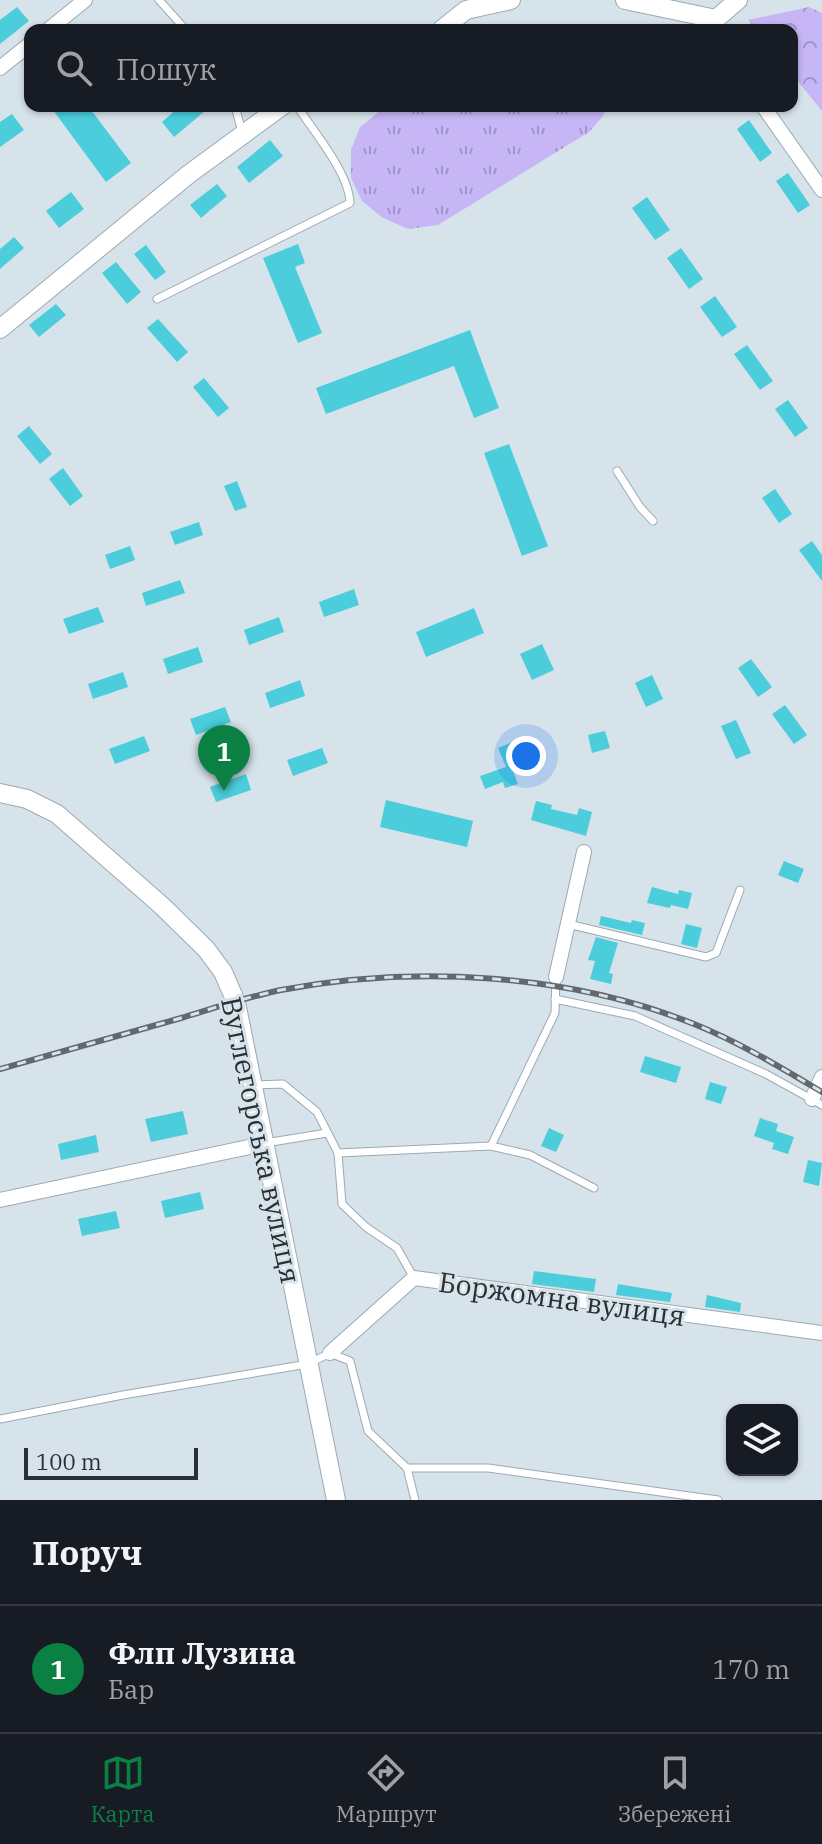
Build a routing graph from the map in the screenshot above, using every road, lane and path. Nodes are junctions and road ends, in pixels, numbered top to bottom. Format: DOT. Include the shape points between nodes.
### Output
graph roads {
  1 [pos="85,0"];
  2 [pos="159,0"];
  3 [pos="511,0"];
  4 [pos="625,0"];
  5 [pos="738,0"];
  6 [pos="55,24"];
  7 [pos="181,24"];
  8 [pos="448,24"];
  9 [pos="717,24"];
  10 [pos="24,49"];
  11 [pos="0,68"];
  12 [pos="237,112"];
  13 [pos="274,112"];
  14 [pos="301,112"];
  15 [pos="767,112"];
  16 [pos="243,135"];
  17 [pos="822,190"];
  18 [pos="157,299"];
  19 [pos="0,329"];
  20 [pos="617,471"];
  21 [pos="653,521"];
  22 [pos="0,793"];
  23 [pos="584,852"];
  24 [pos="740,890"];
  25 [pos="568,924"];
  26 [pos="556,977"];
  27 [pos="555,999"];
  28 [pos="822,1077"];
  29 [pos="252,1085"];
  30 [pos="817,1102"];
  31 [pos="327,1133"];
  32 [pos="263,1144"];
  33 [pos="491,1146"];
  34 [pos="338,1153"];
  35 [pos="594,1188"];
  36 [pos="0,1200"];
  37 [pos="414,1278"];
  38 [pos="822,1333"];
  39 [pos="330,1353"];
  40 [pos="308,1364"];
  41 [pos="0,1419"];
  42 [pos="407,1468"];
  43 [pos="336,1500"];
  44 [pos="415,1500"];
  45 [pos="718,1500"];
  1 -- 6 [label="street"];
  2 -- 7 [label="lane"];
  3 -- 8 [label="main road" via="466,10"];
  4 -- 9 [label="main road"];
  5 -- 9 [label="main road"];
  10 -- 11 [label="street"];
  12 -- 16 [label="lane"];
  13 -- 16 [label="main road"];
  14 -- 18 [label="lane" via="335,164 350,203"];
  15 -- 17 [label="street"];
  16 -- 19 [label="main road"];
  20 -- 21 [label="lane"];
  22 -- 29 [label="main road, Вуглегорська вулиця" via="57,814 206,949 236,1002"];
  23 -- 25 [label="street"];
  24 -- 25 [label="lane" via="716,953 706,957"];
  25 -- 26 [label="street"];
  26 -- 27 [label="lane"];
  27 -- 30 [label="lane" via="635,1016"];
  27 -- 33 [label="lane" via="555,1013"];
  28 -- 30 [label="street"];
  29 -- 31 [label="lane" via="283,1084 317,1112"];
  29 -- 32 [label="main road, Вуглегорська вулиця"];
  31 -- 32 [label="lane"];
  31 -- 34 [label="lane"];
  32 -- 36 [label="street"];
  32 -- 40 [label="main road, Вуглегорська вулиця"];
  33 -- 34 [label="lane"];
  33 -- 35 [label="lane" via="530,1155"];
  34 -- 37 [label="lane" via="342,1204 397,1248"];
  37 -- 38 [label="street, Боржомна вулиця"];
  37 -- 39 [label="street, Боржомна вулиця"];
  39 -- 40 [label="lane"];
  39 -- 42 [label="lane" via="350,1361 368,1431"];
  40 -- 41 [label="lane"];
  40 -- 43 [label="main road, Вуглегорська вулиця"];
  42 -- 44 [label="lane"];
  42 -- 45 [label="lane" via="488,1468"];
}
